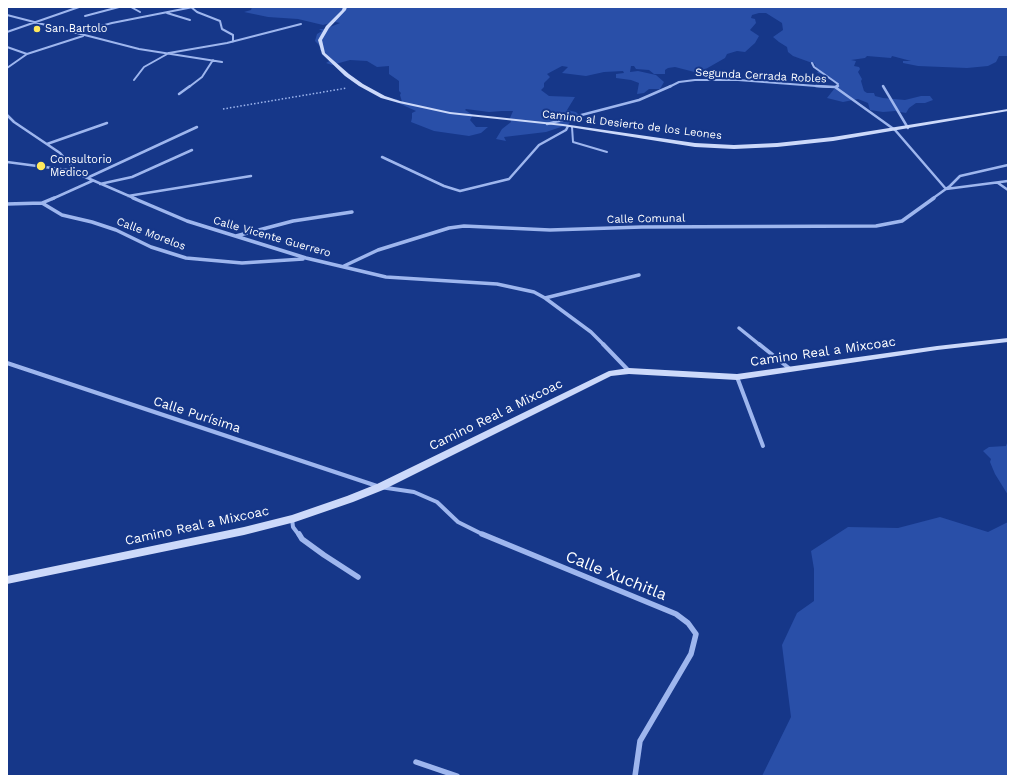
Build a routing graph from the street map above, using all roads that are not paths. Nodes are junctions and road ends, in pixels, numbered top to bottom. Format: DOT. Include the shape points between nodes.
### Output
graph roads {
  1 [pos="79,7"];
  2 [pos="119,7"];
  3 [pos="131,7"];
  4 [pos="192,7"];
  5 [pos="345,7"];
  6 [pos="140,12"];
  7 [pos="167,13"];
  8 [pos="7,15"];
  9 [pos="85,16"];
  10 [pos="190,20"];
  11 [pos="34,21"];
  12 [pos="301,24"];
  13 [pos="7,32"];
  14 [pos="75,33"];
  15 [pos="83,36"];
  16 [pos="233,42"];
  17 [pos="7,47"];
  18 [pos="169,53"];
  19 [pos="27,54"];
  20 [pos="213,60"];
  21 [pos="222,62"];
  22 [pos="812,63"];
  23 [pos="7,68"];
  24 [pos="134,80"];
  25 [pos="883,86"];
  26 [pos="834,87"];
  27 [pos="179,94"];
  28 [pos="1008,110"];
  29 [pos="7,115"];
  30 [pos="107,123"];
  31 [pos="547,124"];
  32 [pos="570,126"];
  33 [pos="197,127"];
  34 [pos="908,128"];
  35 [pos="895,130"];
  36 [pos="47,144"];
  37 [pos="192,150"];
  38 [pos="607,152"];
  39 [pos="382,157"];
  40 [pos="7,162"];
  41 [pos="1008,165"];
  42 [pos="76,171"];
  43 [pos="251,176"];
  44 [pos="87,178"];
  45 [pos="92,181"];
  46 [pos="1008,181"];
  47 [pos="997,183"];
  48 [pos="100,184"];
  49 [pos="946,189"];
  50 [pos="1008,190"];
  51 [pos="127,196"];
  52 [pos="42,203"];
  53 [pos="7,204"];
  54 [pos="352,212"];
  55 [pos="235,236"];
  56 [pos="306,258"];
  57 [pos="344,267"];
  58 [pos="639,275"];
  59 [pos="545,298"];
  60 [pos="739,328"];
  61 [pos="1008,340"];
  62 [pos="7,363"];
  63 [pos="791,370"];
  64 [pos="629,371"];
  65 [pos="737,377"];
  66 [pos="763,446"];
  67 [pos="380,487"];
  68 [pos="292,519"];
  69 [pos="358,577"];
  70 [pos="7,580"];
  71 [pos="416,762"];
  72 [pos="457,776"];
  73 [pos="635,776"];
  1 -- 11 [label="street"];
  2 -- 9 [label="street"];
  3 -- 6 [label="street"];
  4 -- 7 [label="street"];
  4 -- 16 [label="street" via="197,12 220,21 222,29 233,34"];
  5 -- 31 [label="main road, Camino al Desierto de los Leones" via="327,27 320,40 323,53 361,86 383,97 437,110"];
  7 -- 10 [label="street"];
  7 -- 14 [label="street" via="112,22"];
  8 -- 11 [label="street"];
  11 -- 13 [label="street"];
  11 -- 14 [label="street"];
  12 -- 16 [label="street"];
  14 -- 15 [label="street"];
  15 -- 18 [label="street"];
  15 -- 19 [label="street"];
  16 -- 18 [label="street"];
  17 -- 19 [label="street"];
  18 -- 20 [label="street"];
  18 -- 24 [label="street" via="144,67"];
  19 -- 23 [label="street"];
  20 -- 21 [label="street"];
  20 -- 27 [label="street" via="202,77"];
  22 -- 26 [label="street, Segunda Cerrada Robles" via="838,84"];
  25 -- 34 [label="street"];
  26 -- 31 [label="street, Segunda Cerrada Robles" via="738,80 679,82 638,100"];
  26 -- 35 [label="street"];
  28 -- 34 [label="main road, Camino al Desierto de los Leones"];
  29 -- 36 [label="street, Calle Vicente Guerrero"];
  30 -- 36 [label="street"];
  31 -- 32 [label="main road, Camino al Desierto de los Leones"];
  32 -- 35 [label="main road, Camino al Desierto de los Leones" via="695,145 734,147 777,145"];
  32 -- 38 [label="lane" via="573,142"];
  32 -- 39 [label="street" via="539,145 509,179 460,191"];
  33 -- 44 [label="street"];
  34 -- 35 [label="main road, Camino al Desierto de los Leones"];
  35 -- 49 [label="street"];
  36 -- 42 [label="street, Calle Vicente Guerrero" via="60,153"];
  37 -- 48 [label="street" via="132,177"];
  40 -- 42 [label="street"];
  41 -- 49 [label="street" via="960,176"];
  42 -- 44 [label="street, Calle Vicente Guerrero"];
  43 -- 51 [label="street"];
  44 -- 45 [label="street, Calle Vicente Guerrero"];
  45 -- 48 [label="street, Calle Vicente Guerrero"];
  45 -- 52 [label="street"];
  46 -- 47 [label="street, Calle Comunal"];
  47 -- 49 [label="street, Calle Comunal"];
  47 -- 50 [label="street"];
  48 -- 51 [label="street, Calle Vicente Guerrero"];
  49 -- 57 [label="street, Calle Comunal" via="902,221 876,226 550,230 464,226 449,228 378,250"];
  51 -- 55 [label="street, Calle Vicente Guerrero" via="186,222"];
  52 -- 53 [label="street"];
  52 -- 56 [label="street, Calle Morelos" via="62,215 116,230 151,247 186,258 242,263"];
  54 -- 55 [label="street" via="293,221"];
  55 -- 56 [label="street, Calle Vicente Guerrero"];
  56 -- 57 [label="street, Calle Vicente Guerrero"];
  57 -- 59 [label="street, Calle Vicente Guerrero" via="386,276 497,284 520,288"];
  58 -- 59 [label="street"];
  59 -- 64 [label="street, Calle Vicente Guerrero" via="591,332"];
  60 -- 63 [label="street"];
  61 -- 63 [label="main road, Camino Real a Mixcoac"];
  62 -- 67 [label="street, Calle Purísima"];
  63 -- 65 [label="main road, Camino Real a Mixcoac"];
  64 -- 65 [label="main road, Camino Real a Mixcoac"];
  64 -- 67 [label="main road, Camino Real a Mixcoac" via="609,374"];
  65 -- 66 [label="street"];
  67 -- 68 [label="main road, Camino Real a Mixcoac"];
  67 -- 73 [label="street, Calle Xuchitla" via="414,492 438,502 458,522 489,538 676,614 688,623 696,634 690,654 640,741"];
  68 -- 69 [label="street" via="293,527 302,539"];
  68 -- 70 [label="main road, Camino Real a Mixcoac"];
  71 -- 72 [label="street"];
}
